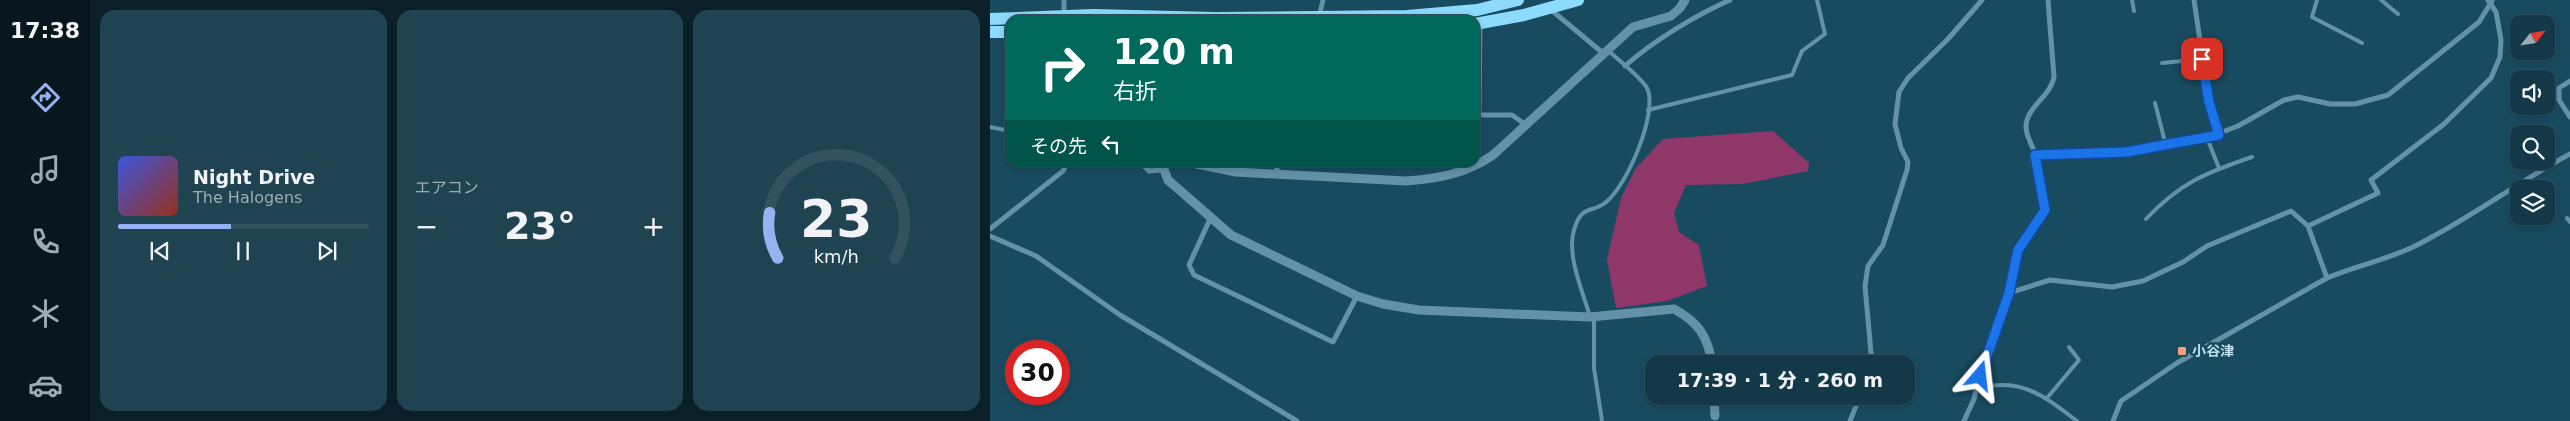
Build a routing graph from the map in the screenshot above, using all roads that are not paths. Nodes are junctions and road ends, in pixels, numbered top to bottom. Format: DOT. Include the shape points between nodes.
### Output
graph roads {
  1 [pos="1064,0"];
  2 [pos="1323,0"];
  3 [pos="1518,0"];
  4 [pos="1578,0"];
  5 [pos="1685,0"];
  6 [pos="1730,0"];
  7 [pos="1818,0"];
  8 [pos="1982,0"];
  9 [pos="2048,0"];
  10 [pos="2132,0"];
  11 [pos="2194,0"];
  12 [pos="2317,0"];
  13 [pos="2381,0"];
  14 [pos="2491,1"];
  15 [pos="1498,2"];
  16 [pos="1550,8"];
  17 [pos="2134,11"];
  18 [pos="2398,14"];
  19 [pos="1064,15"];
  20 [pos="1319,15"];
  21 [pos="1419,15"];
  22 [pos="990,19"];
  23 [pos="1005,19"];
  24 [pos="1480,22"];
  25 [pos="990,32"];
  26 [pos="1005,32"];
  27 [pos="2362,43"];
  28 [pos="1605,51"];
  29 [pos="2202,59"];
  30 [pos="2162,63"];
  31 [pos="1625,66"];
  32 [pos="2570,81"];
  33 [pos="2155,104"];
  34 [pos="1648,110"];
  35 [pos="1480,115"];
  36 [pos="2570,117"];
  37 [pos="1526,125"];
  38 [pos="990,127"];
  39 [pos="1005,129"];
  40 [pos="2219,135"];
  41 [pos="2206,138"];
  42 [pos="2166,146"];
  43 [pos="2570,154"];
  44 [pos="2035,155"];
  45 [pos="2252,157"];
  46 [pos="1480,162"];
  47 [pos="1065,167"];
  48 [pos="1145,167"];
  49 [pos="1159,167"];
  50 [pos="1162,167"];
  51 [pos="1207,167"];
  52 [pos="1277,167"];
  53 [pos="1468,167"];
  54 [pos="2219,168"];
  55 [pos="1275,175"];
  56 [pos="1211,217"];
  57 [pos="2146,219"];
  58 [pos="2308,226"];
  59 [pos="990,228"];
  60 [pos="990,236"];
  61 [pos="2327,278"];
  62 [pos="2009,293"];
  63 [pos="1357,296"];
  64 [pos="1592,316"];
  65 [pos="2069,347"];
  66 [pos="1711,355"];
  67 [pos="1871,355"];
  68 [pos="1977,389"];
  69 [pos="2047,398"];
  70 [pos="1715,405"];
  71 [pos="1856,405"];
  72 [pos="1716,418"];
  73 [pos="1297,421"];
  74 [pos="1602,421"];
  75 [pos="1850,421"];
  76 [pos="1964,421"];
  77 [pos="2077,421"];
  78 [pos="2113,421"];
  1 -- 19 [label="street"];
  2 -- 20 [label="street"];
  3 -- 15 [label="main road"];
  4 -- 16 [label="main road"];
  5 -- 28 [label="street" via="1671,16 1634,27"];
  6 -- 31 [label="street" via="1714,7"];
  7 -- 34 [label="lane" via="1825,34 1802,51 1792,75"];
  8 -- 67 [label="street" via="1908,78 1899,92 1895,124 1908,162 1883,244 1868,266 1865,286"];
  9 -- 44 [label="street" via="2054,77 2045,97 2028,116 2026,127"];
  10 -- 17 [label="lane"];
  11 -- 29 [label="street"];
  12 -- 27 [label="lane" via="2312,17"];
  13 -- 18 [label="lane"];
  14 -- 40 [label="street" via="2485,15 2466,34 2388,96 2355,104 2330,104 2298,97 2284,100"];
  14 -- 58 [label="street" via="2502,40 2500,57 2491,78 2444,124 2371,180 2378,193"];
  15 -- 21 [label="main road" via="1477,10"];
  16 -- 24 [label="main road"];
  16 -- 28 [label="street"];
  22 -- 23 [label="main road"];
  25 -- 26 [label="main road"];
  28 -- 31 [label="lane"];
  28 -- 37 [label="street"];
  29 -- 30 [label="lane"];
  29 -- 40 [label="street" via="2209,102"];
  31 -- 34 [label="lane" via="1647,89"];
  32 -- 36 [label="street" via="2558,88 2559,100"];
  33 -- 42 [label="lane"];
  34 -- 64 [label="lane" via="1638,151 1620,186 1605,204 1590,208 1581,215 1574,228 1575,260"];
  35 -- 37 [label="street" via="1512,115"];
  37 -- 46 [label="street"];
  38 -- 39 [label="lane"];
  40 -- 41 [label="street"];
  41 -- 42 [label="street"];
  41 -- 54 [label="lane"];
  42 -- 44 [label="street" via="2126,152"];
  43 -- 61 [label="street" via="2452,227 2411,248"];
  44 -- 62 [label="street" via="2045,210 2018,250"];
  45 -- 54 [label="lane"];
  47 -- 59 [label="street"];
  48 -- 49 [label="street" via="1149,171"];
  50 -- 56 [label="street" via="1168,180"];
  51 -- 55 [label="street"];
  52 -- 55 [label="street"];
  53 -- 55 [label="street" via="1441,178 1406,182"];
  54 -- 57 [label="lane" via="2190,181 2167,197"];
  56 -- 63 [label="street" via="1231,235"];
  56 -- 63 [label="street" via="1189,265 1194,275 1333,342"];
  58 -- 61 [label="street"];
  58 -- 62 [label="street" via="2291,211 2207,246 2183,262 2143,280 2112,287 2050,280"];
  60 -- 73 [label="street" via="1036,256 1120,315"];
  61 -- 78 [label="street" via="2177,363 2121,401"];
  62 -- 68 [label="street" via="1982,363"];
  63 -- 64 [label="street" via="1419,310"];
  64 -- 66 [label="street" via="1674,308 1699,326 1710,346"];
  64 -- 74 [label="lane" via="1594,368"];
  65 -- 69 [label="lane" via="2079,360"];
  68 -- 69 [label="lane" via="1995,384 2012,385"];
  68 -- 76 [label="street"];
  69 -- 77 [label="lane"];
  70 -- 72 [label="street"];
  71 -- 75 [label="street"];
}
